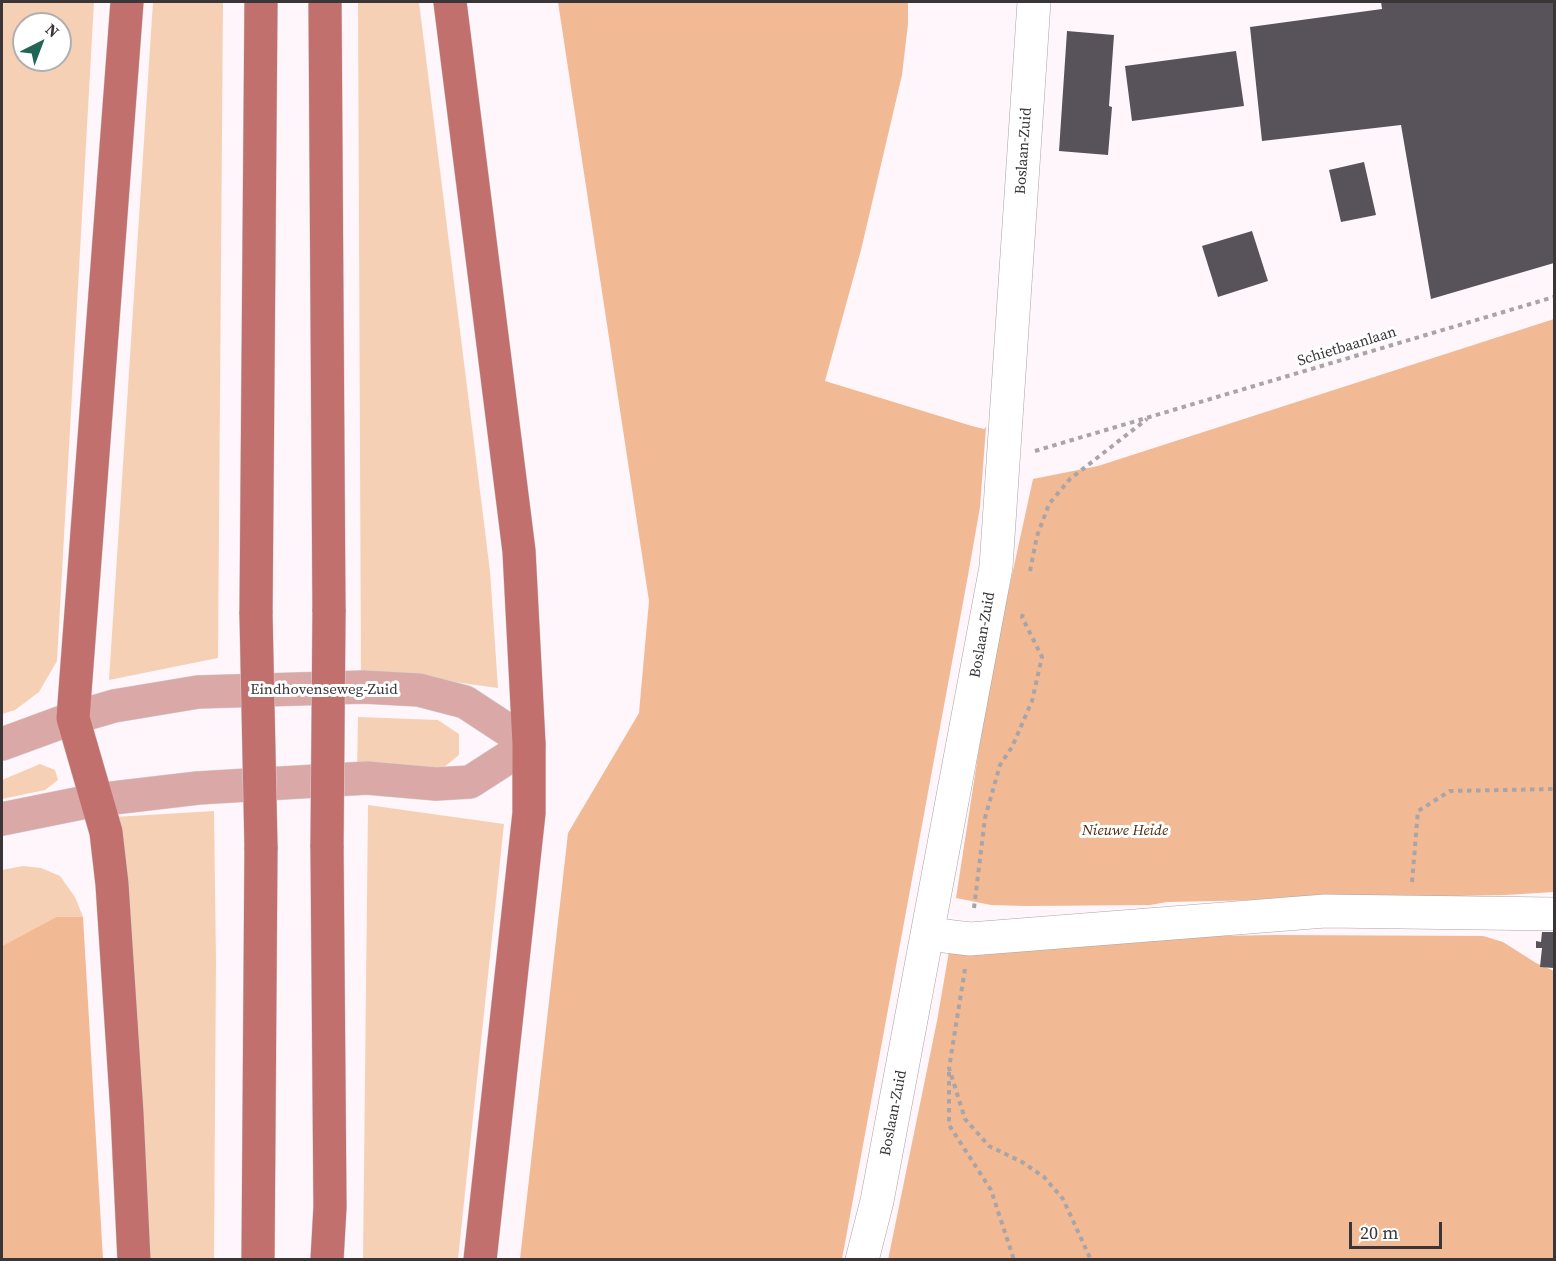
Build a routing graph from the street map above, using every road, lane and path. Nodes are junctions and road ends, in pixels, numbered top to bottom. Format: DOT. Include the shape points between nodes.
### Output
graph roads {
  1 [pos="127,2"];
  2 [pos="261,2"];
  3 [pos="325,2"];
  4 [pos="450,2"];
  5 [pos="1034,2"];
  6 [pos="1554,297"];
  7 [pos="1147,419"];
  8 [pos="1003,460"];
  9 [pos="1028,582"];
  10 [pos="1024,605"];
  11 [pos="73,718"];
  12 [pos="2,744"];
  13 [pos="529,744"];
  14 [pos="1554,789"];
  15 [pos="96,800"];
  16 [pos="2,819"];
  17 [pos="1409,912"];
  18 [pos="1554,914"];
  19 [pos="928,934"];
  20 [pos="970,939"];
  21 [pos="950,1068"];
  22 [pos="134,1260"];
  23 [pos="258,1260"];
  24 [pos="327,1260"];
  25 [pos="480,1260"];
  26 [pos="862,1260"];
  27 [pos="1014,1260"];
  28 [pos="1091,1260"];
  1 -- 11 [label="highway"];
  2 -- 23 [label="highway, bridge" via="256,614 261,848"];
  3 -- 24 [label="highway, bridge" via="330,1195"];
  4 -- 13 [label="highway" via="519,552"];
  5 -- 8 [label="street, Boslaan-Zuid"];
  6 -- 7 [label="path, Schietbaanlaan"];
  7 -- 8 [label="path, Schietbaanlaan"];
  7 -- 9 [label="path" via="1070,479 1049,504 1037,536"];
  8 -- 19 [label="street, Boslaan-Zuid" via="996,567"];
  10 -- 20 [label="path" via="1022,617 1042,657 1032,701 1000,765 985,818"];
  11 -- 12 [label="main road, Eindhovenseweg-Zuid"];
  11 -- 13 [label="main road, Eindhovenseweg-Zuid" via="114,706 198,692 375,687 419,690 465,702"];
  11 -- 15 [label="highway"];
  13 -- 15 [label="main road" via="470,782 436,784 367,778 198,788"];
  13 -- 25 [label="highway" via="529,813"];
  14 -- 17 [label="path" via="1450,791 1418,811"];
  15 -- 16 [label="main road"];
  15 -- 22 [label="highway" via="106,832 112,884"];
  17 -- 18 [label="street"];
  17 -- 20 [label="street" via="1325,911"];
  19 -- 20 [label="street"];
  19 -- 26 [label="street, Boslaan-Zuid"];
  20 -- 21 [label="path"];
  21 -- 27 [label="path" via="949,1125 991,1190"];
  21 -- 28 [label="path" via="965,1119 989,1146 1044,1177 1063,1199"];
}
